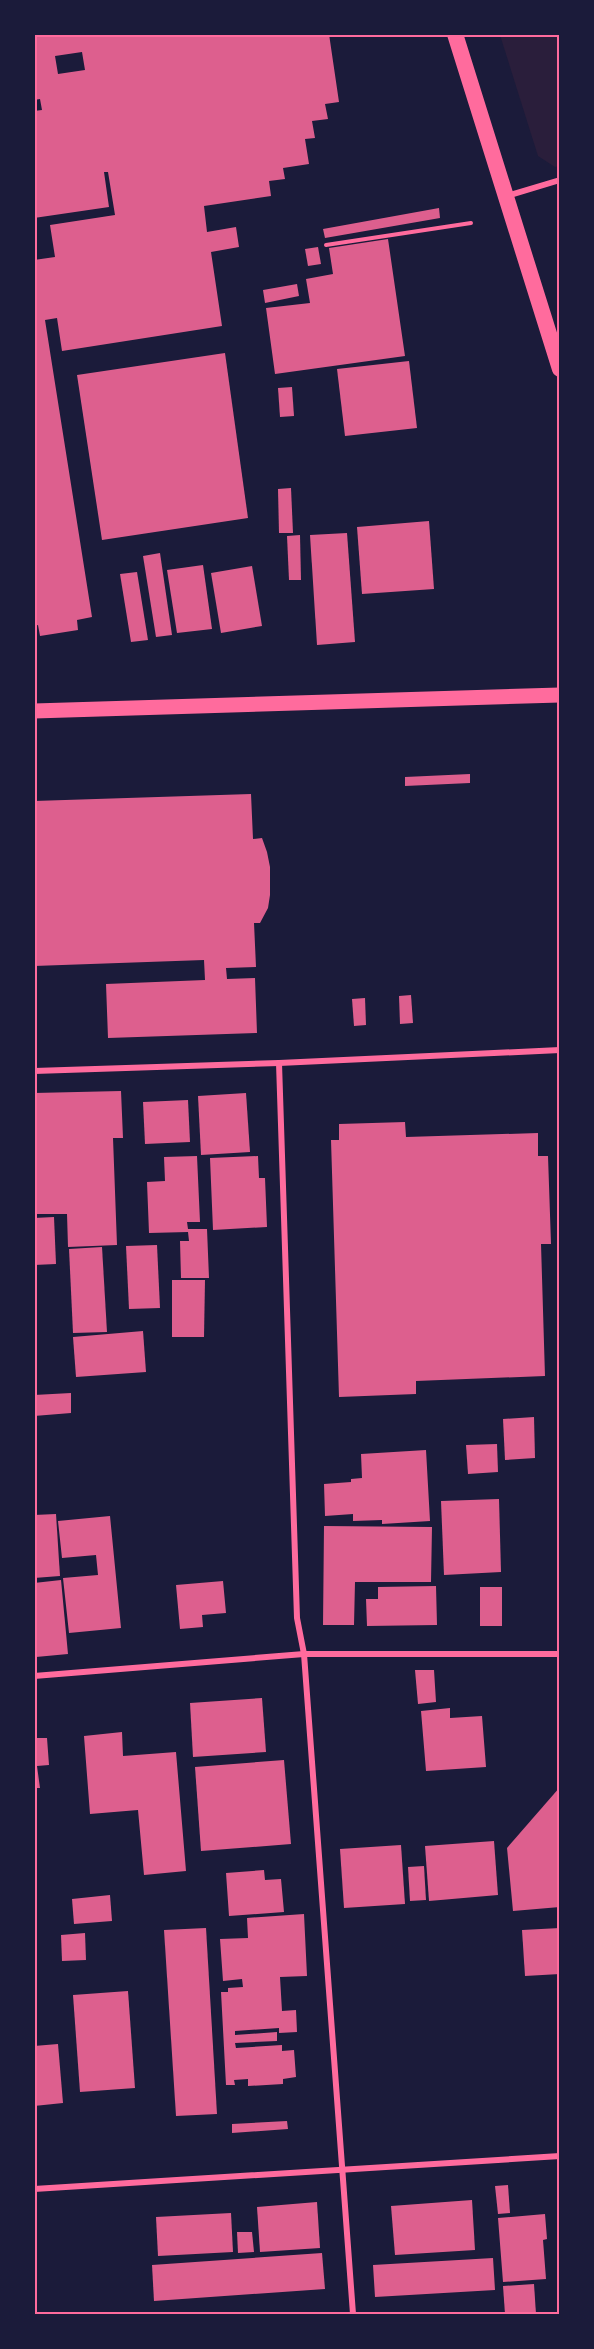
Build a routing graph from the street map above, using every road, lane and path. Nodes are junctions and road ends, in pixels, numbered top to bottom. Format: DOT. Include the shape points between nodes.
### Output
graph roads {
  1 [pos="455,34"];
  2 [pos="560,180"];
  3 [pos="507,196"];
  4 [pos="471,224"];
  5 [pos="326,245"];
  6 [pos="560,369"];
  7 [pos="560,695"];
  8 [pos="34,711"];
  9 [pos="560,1050"];
  10 [pos="279,1063"];
  11 [pos="34,1071"];
  12 [pos="304,1654"];
  13 [pos="560,1654"];
  14 [pos="34,1676"];
  15 [pos="560,2157"];
  16 [pos="343,2169"];
  17 [pos="34,2189"];
  18 [pos="352,2314"];
  1 -- 3 [label="highway"];
  2 -- 3 [label="street"];
  3 -- 6 [label="highway"];
  4 -- 5 [label="path"];
  7 -- 8 [label="main road"];
  9 -- 10 [label="street"];
  10 -- 11 [label="street"];
  10 -- 12 [label="street" via="297,1618"];
  12 -- 13 [label="street"];
  12 -- 14 [label="street"];
  12 -- 16 [label="street"];
  15 -- 16 [label="street"];
  16 -- 17 [label="street"];
  16 -- 18 [label="street"];
}
